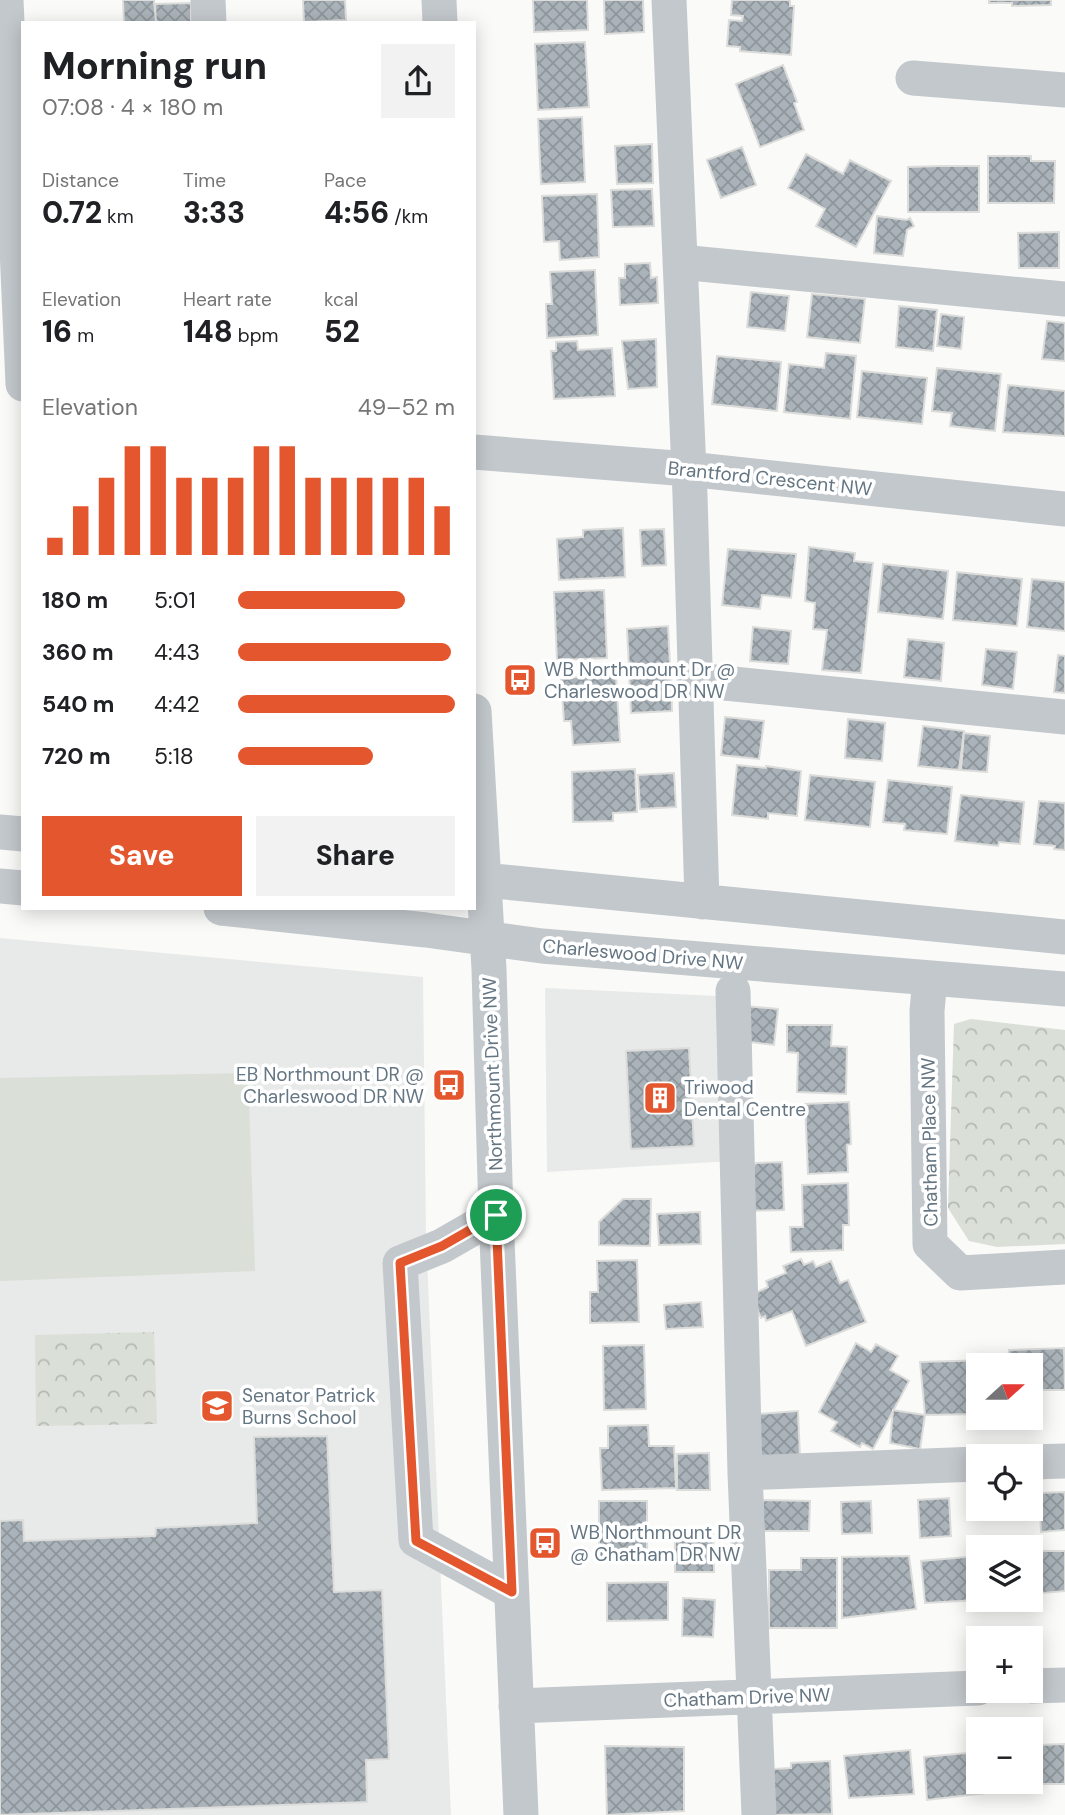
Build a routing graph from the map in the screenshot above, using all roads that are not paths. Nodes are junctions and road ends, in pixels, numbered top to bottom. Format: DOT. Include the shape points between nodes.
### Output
graph roads {
  1 [pos="6,0"];
  2 [pos="208,0"];
  3 [pos="439,0"];
  4 [pos="669,0"];
  5 [pos="209,21"];
  6 [pos="440,21"];
  7 [pos="913,78"];
  8 [pos="1065,90"];
  9 [pos="680,261"];
  10 [pos="1065,299"];
  11 [pos="21,339"];
  12 [pos="476,452"];
  13 [pos="688,469"];
  14 [pos="1065,509"];
  15 [pos="694,680"];
  16 [pos="1065,718"];
  17 [pos="476,779"];
  18 [pos="0,832"];
  19 [pos="21,834"];
  20 [pos="479,880"];
  21 [pos="0,886"];
  22 [pos="21,888"];
  23 [pos="702,902"];
  24 [pos="239,910"];
  25 [pos="486,937"];
  26 [pos="1065,937"];
  27 [pos="930,978"];
  28 [pos="1065,989"];
  29 [pos="733,991"];
  30 [pos="496,1215"];
  31 [pos="1065,1267"];
  32 [pos="1065,1461"];
  33 [pos="1043,1462"];
  34 [pos="966,1464"];
  35 [pos="745,1473"];
  36 [pos="512,1592"];
  37 [pos="1065,1685"];
  38 [pos="1043,1686"];
  39 [pos="966,1688"];
  40 [pos="754,1696"];
  41 [pos="516,1706"];
  42 [pos="521,1815"];
  43 [pos="759,1815"];
  1 -- 11 [label="street"];
  2 -- 5 [label="street"];
  3 -- 6 [label="street"];
  4 -- 9 [label="street"];
  7 -- 8 [label="street"];
  9 -- 10 [label="street"];
  9 -- 13 [label="street"];
  12 -- 13 [label="street, Brantford Crescent NW"];
  13 -- 14 [label="street, Brantford Crescent NW"];
  13 -- 15 [label="street"];
  15 -- 16 [label="street"];
  15 -- 23 [label="street"];
  17 -- 20 [label="street, Northmount Drive NW"];
  18 -- 19 [label="street"];
  20 -- 23 [label="street"];
  20 -- 25 [label="street, Northmount Drive NW"];
  21 -- 22 [label="street"];
  23 -- 26 [label="street"];
  24 -- 25 [label="street, Charleswood Drive NW"];
  25 -- 27 [label="street, Charleswood Drive NW" via="542,946"];
  25 -- 30 [label="street, Northmount Drive NW"];
  27 -- 28 [label="street, Charleswood Drive NW"];
  27 -- 31 [label="street, Chatham Place NW" via="930,1244 960,1273"];
  29 -- 35 [label="street"];
  30 -- 36 [label="street, Northmount Drive NW"];
  30 -- 36 [label="street" via="442,1246 400,1263 416,1541"];
  32 -- 33 [label="street"];
  34 -- 35 [label="street"];
  35 -- 40 [label="street"];
  36 -- 41 [label="street, Northmount Drive NW"];
  37 -- 38 [label="street"];
  39 -- 40 [label="street, Chatham Drive NW"];
  40 -- 41 [label="street, Chatham Drive NW"];
  40 -- 43 [label="street"];
  41 -- 42 [label="street, Northmount Drive NW"];
}
